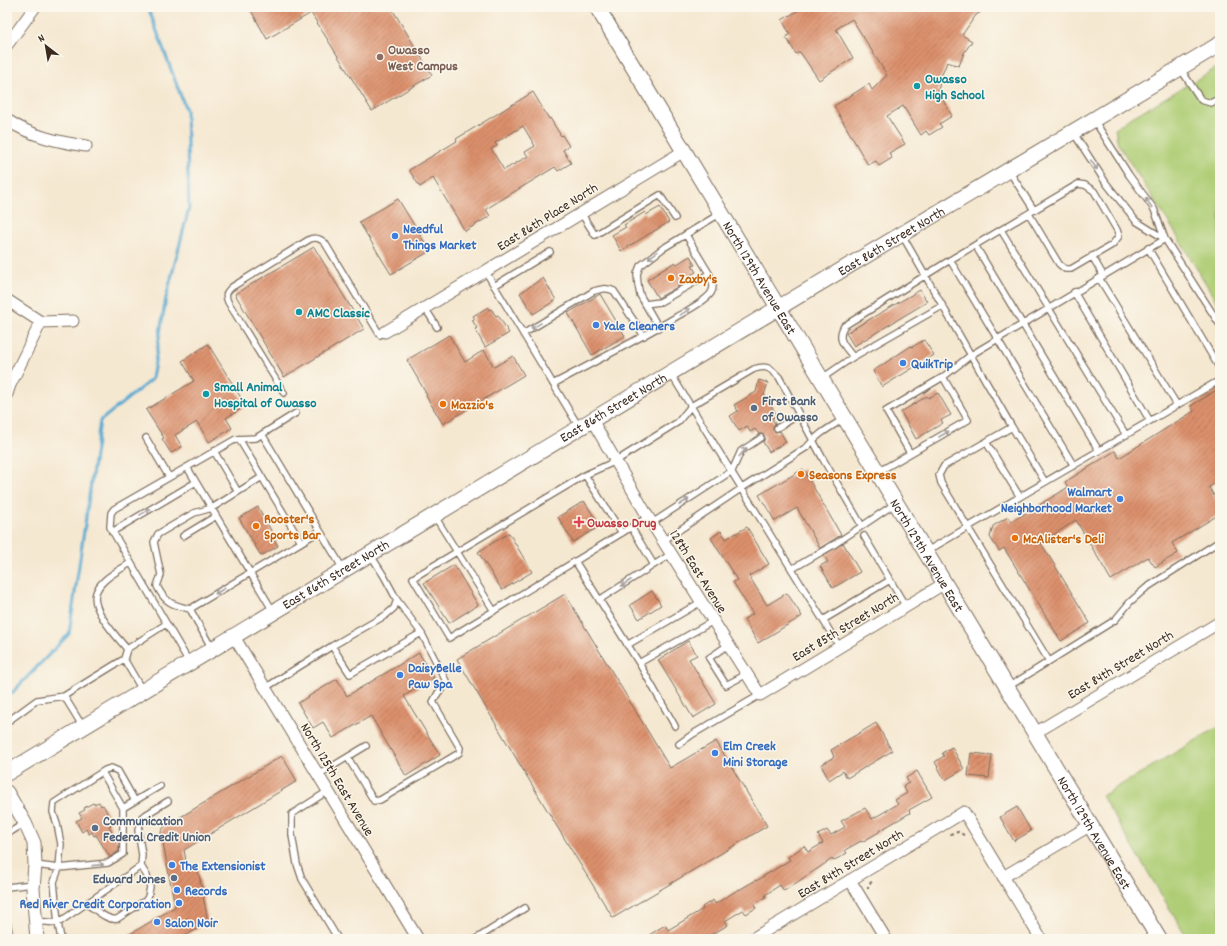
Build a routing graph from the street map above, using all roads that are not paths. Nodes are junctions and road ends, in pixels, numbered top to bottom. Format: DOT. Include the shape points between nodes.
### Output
graph roads {
  1 [pos="35,7"];
  2 [pos="597,7"];
  3 [pos="1220,44"];
  4 [pos="7,45"];
  5 [pos="1180,68"];
  6 [pos="1220,98"];
  7 [pos="7,120"];
  8 [pos="1094,120"];
  9 [pos="1073,132"];
  10 [pos="86,146"];
  11 [pos="684,151"];
  12 [pos="1009,170"];
  13 [pos="581,212"];
  14 [pos="1031,212"];
  15 [pos="721,213"];
  16 [pos="675,218"];
  17 [pos="1001,230"];
  18 [pos="686,235"];
  19 [pos="902,235"];
  20 [pos="1165,239"];
  21 [pos="975,245"];
  22 [pos="1148,248"];
  23 [pos="550,252"];
  24 [pos="1092,256"];
  25 [pos="950,260"];
  26 [pos="486,272"];
  27 [pos="709,274"];
  28 [pos="926,276"];
  29 [pos="1101,276"];
  30 [pos="494,286"];
  31 [pos="1074,292"];
  32 [pos="7,300"];
  33 [pos="645,304"];
  34 [pos="942,306"];
  35 [pos="425,308"];
  36 [pos="1049,308"];
  37 [pos="779,309"];
  38 [pos="72,321"];
  39 [pos="41,322"];
  40 [pos="1022,324"];
  41 [pos="1220,326"];
  42 [pos="437,327"];
  43 [pos="659,328"];
  44 [pos="382,334"];
  45 [pos="523,334"];
  46 [pos="644,336"];
  47 [pos="998,339"];
  48 [pos="971,355"];
  49 [pos="852,357"];
  50 [pos="1220,369"];
  51 [pos="670,373"];
  52 [pos="943,378"];
  53 [pos="821,379"];
  54 [pos="1220,380"];
  55 [pos="553,384"];
  56 [pos="284,393"];
  57 [pos="7,394"];
  58 [pos="1177,405"];
  59 [pos="691,406"];
  60 [pos="296,413"];
  61 [pos="799,415"];
  62 [pos="845,418"];
  63 [pos="1150,421"];
  64 [pos="585,424"];
  65 [pos="1012,427"];
  66 [pos="777,428"];
  67 [pos="262,434"];
  68 [pos="1126,435"];
  69 [pos="146,438"];
  70 [pos="761,438"];
  71 [pos="239,439"];
  72 [pos="813,440"];
  73 [pos="986,442"];
  74 [pos="1099,451"];
  75 [pos="214,452"];
  76 [pos="910,453"];
  77 [pos="616,461"];
  78 [pos="1074,466"];
  79 [pos="187,467"];
  80 [pos="732,471"];
  81 [pos="878,472"];
  82 [pos="585,475"];
  83 [pos="169,477"];
  84 [pos="262,477"];
  85 [pos="196,482"];
  86 [pos="1045,482"];
  87 [pos="742,488"];
  88 [pos="238,492"];
  89 [pos="1020,497"];
  90 [pos="897,503"];
  91 [pos="212,508"];
  92 [pos="434,515"];
  93 [pos="216,516"];
  94 [pos="650,520"];
  95 [pos="862,526"];
  96 [pos="631,527"];
  97 [pos="967,528"];
  98 [pos="320,531"];
  99 [pos="112,532"];
  100 [pos="622,533"];
  101 [pos="183,536"];
  102 [pos="864,536"];
  103 [pos="1220,540"];
  104 [pos="663,541"];
  105 [pos="301,542"];
  106 [pos="457,552"];
  107 [pos="926,552"];
  108 [pos="370,553"];
  109 [pos="671,554"];
  110 [pos="575,561"];
  111 [pos="130,563"];
  112 [pos="654,565"];
  113 [pos="343,569"];
  114 [pos="792,569"];
  115 [pos="251,573"];
  116 [pos="890,580"];
  117 [pos="945,583"];
  118 [pos="397,600"];
  119 [pos="599,600"];
  120 [pos="701,602"];
  121 [pos="906,607"];
  122 [pos="190,609"];
  123 [pos="274,611"];
  124 [pos="494,611"];
  125 [pos="823,620"];
  126 [pos="713,621"];
  127 [pos="1220,622"];
  128 [pos="166,624"];
  129 [pos="421,633"];
  130 [pos="233,636"];
  131 [pos="627,645"];
  132 [pos="728,645"];
  133 [pos="332,646"];
  134 [pos="839,646"];
  135 [pos="212,648"];
  136 [pos="127,649"];
  137 [pos="124,660"];
  138 [pos="1049,661"];
  139 [pos="189,662"];
  140 [pos="639,663"];
  141 [pos="747,674"];
  142 [pos="1007,687"];
  143 [pos="265,688"];
  144 [pos="143,690"];
  145 [pos="760,695"];
  146 [pos="64,696"];
  147 [pos="7,722"];
  148 [pos="83,726"];
  149 [pos="675,726"];
  150 [pos="1035,732"];
  151 [pos="679,744"];
  152 [pos="366,746"];
  153 [pos="348,758"];
  154 [pos="102,772"];
  155 [pos="7,773"];
  156 [pos="318,775"];
  157 [pos="160,786"];
  158 [pos="328,791"];
  159 [pos="7,792"];
  160 [pos="135,801"];
  161 [pos="168,801"];
  162 [pos="123,808"];
  163 [pos="25,823"];
  164 [pos="1091,825"];
  165 [pos="7,834"];
  166 [pos="35,865"];
  167 [pos="141,866"];
  168 [pos="59,868"];
  169 [pos="1003,877"];
  170 [pos="850,880"];
  171 [pos="33,884"];
  172 [pos="7,887"];
  173 [pos="87,904"];
  174 [pos="525,908"];
  175 [pos="7,920"];
  176 [pos="34,920"];
  177 [pos="58,923"];
  178 [pos="34,938"];
  179 [pos="10,939"];
  180 [pos="61,939"];
  181 [pos="338,939"];
  182 [pos="418,939"];
  183 [pos="476,939"];
  184 [pos="752,939"];
  185 [pos="886,939"];
  186 [pos="1041,939"];
  187 [pos="1159,939"];
  1 -- 4 [label="street"];
  2 -- 11 [label="main road, North 129th Avenue East"];
  3 -- 5 [label="main road, East 86th Street North"];
  5 -- 6 [label="lane" via="1202,100 1212,103"];
  5 -- 8 [label="main road, East 86th Street North"];
  7 -- 10 [label="street" via="35,135"];
  8 -- 9 [label="main road, East 86th Street North"];
  20 -- 8 [label="lane, one-way" via="1154,209"];
  9 -- 12 [label="main road, East 86th Street North"];
  9 -- 20 [label="lane, one-way" via="1106,183 1136,221"];
  11 -- 13 [label="street, East 86th Place North"];
  11 -- 15 [label="main road, North 129th Avenue East"];
  12 -- 14 [label="lane"];
  12 -- 19 [label="main road, East 86th Street North"];
  13 -- 16 [label="lane" via="595,235 660,195"];
  13 -- 26 [label="street, East 86th Place North"];
  14 -- 17 [label="lane"];
  14 -- 24 [label="lane" via="1059,264 1065,269 1071,269"];
  14 -- 24 [label="lane" via="1078,184 1094,191 1118,230 1119,236 1112,245"];
  15 -- 18 [label="lane"];
  15 -- 37 [label="main road, North 129th Avenue East"];
  17 -- 21 [label="lane"];
  17 -- 36 [label="lane"];
  18 -- 27 [label="lane"];
  18 -- 33 [label="lane, one-way" via="640,266 637,274 638,285"];
  19 -- 28 [label="lane"];
  19 -- 37 [label="main road, East 86th Street North"];
  20 -- 22 [label="lane"];
  20 -- 41 [label="lane"];
  21 -- 25 [label="lane"];
  21 -- 40 [label="lane"];
  22 -- 29 [label="lane"];
  22 -- 50 [label="lane"];
  23 -- 30 [label="lane"];
  24 -- 29 [label="lane"];
  25 -- 28 [label="lane"];
  25 -- 47 [label="lane"];
  26 -- 30 [label="lane"];
  26 -- 35 [label="street, East 86th Place North"];
  27 -- 33 [label="lane" via="660,302"];
  43 -- 27 [label="lane, one-way" via="708,296 713,287"];
  28 -- 34 [label="lane"];
  28 -- 49 [label="lane" via="844,326 840,338"];
  29 -- 31 [label="lane"];
  29 -- 58 [label="lane"];
  30 -- 45 [label="lane"];
  31 -- 36 [label="lane"];
  31 -- 63 [label="lane"];
  32 -- 39 [label="street"];
  33 -- 43 [label="lane"];
  34 -- 48 [label="lane"];
  34 -- 49 [label="lane"];
  35 -- 42 [label="lane"];
  35 -- 44 [label="street, East 86th Place North"];
  36 -- 40 [label="lane"];
  36 -- 68 [label="lane"];
  37 -- 51 [label="main road, East 86th Street North"];
  37 -- 53 [label="main road, North 129th Avenue East"];
  38 -- 39 [label="street"];
  39 -- 57 [label="street"];
  40 -- 47 [label="lane"];
  40 -- 74 [label="lane"];
  43 -- 46 [label="lane"];
  44 -- 56 [label="lane" via="325,243 320,238 303,243 226,292"];
  46 -- 45 [label="lane, one-way" via="610,288 594,291"];
  45 -- 55 [label="lane"];
  46 -- 55 [label="lane"];
  47 -- 48 [label="lane"];
  47 -- 78 [label="lane"];
  48 -- 52 [label="lane"];
  48 -- 65 [label="lane"];
  49 -- 53 [label="lane"];
  51 -- 59 [label="lane"];
  51 -- 64 [label="main road, East 86th Street North"];
  52 -- 76 [label="lane" via="886,411"];
  76 -- 52 [label="lane, one-way" via="968,420"];
  53 -- 62 [label="main road, North 129th Avenue East"];
  54 -- 58 [label="lane"];
  55 -- 64 [label="lane"];
  58 -- 63 [label="lane"];
  59 -- 61 [label="lane" via="762,366 768,367 779,377"];
  59 -- 77 [label="lane" via="678,422"];
  59 -- 80 [label="lane"];
  60 -- 67 [label="lane"];
  61 -- 66 [label="lane"];
  61 -- 72 [label="lane"];
  62 -- 72 [label="lane"];
  62 -- 81 [label="main road, North 129th Avenue East"];
  63 -- 68 [label="lane"];
  64 -- 77 [label="street, 128th East Avenue"];
  64 -- 92 [label="main road, East 86th Street North"];
  65 -- 73 [label="lane"];
  65 -- 86 [label="lane"];
  67 -- 71 [label="lane" via="256,438"];
  67 -- 98 [label="lane"];
  68 -- 74 [label="lane"];
  69 -- 83 [label="lane"];
  80 -- 70 [label="lane, one-way" via="741,451"];
  71 -- 75 [label="lane"];
  71 -- 84 [label="lane"];
  72 -- 87 [label="lane" via="807,447"];
  72 -- 95 [label="lane"];
  73 -- 89 [label="lane"];
  73 -- 97 [label="lane" via="944,466 938,475"];
  74 -- 78 [label="lane"];
  75 -- 79 [label="lane"];
  75 -- 88 [label="lane"];
  76 -- 81 [label="lane"];
  77 -- 82 [label="lane"];
  77 -- 94 [label="street, 128th East Avenue"];
  78 -- 86 [label="lane"];
  79 -- 83 [label="lane"];
  79 -- 85 [label="lane"];
  80 -- 87 [label="lane"];
  94 -- 80 [label="lane, one-way"];
  81 -- 90 [label="main road, North 129th Avenue East"];
  82 -- 100 [label="lane"];
  82 -- 106 [label="lane"];
  83 -- 99 [label="lane" via="114,509 111,513"];
  84 -- 88 [label="lane"];
  84 -- 105 [label="lane"];
  85 -- 91 [label="lane"];
  99 -- 85 [label="lane, one-way"];
  86 -- 89 [label="lane"];
  87 -- 104 [label="lane"];
  87 -- 114 [label="lane"];
  88 -- 91 [label="lane"];
  89 -- 97 [label="lane"];
  90 -- 95 [label="lane"];
  90 -- 107 [label="main road, North 129th Avenue East"];
  91 -- 93 [label="lane"];
  91 -- 122 [label="lane" via="194,513 158,534 154,542 161,575 157,586 161,594 173,605"];
  92 -- 106 [label="lane"];
  92 -- 108 [label="main road, East 86th Street North"];
  93 -- 101 [label="lane"];
  93 -- 115 [label="lane"];
  94 -- 96 [label="lane"];
  94 -- 104 [label="street, 128th East Avenue"];
  95 -- 114 [label="lane"];
  96 -- 100 [label="lane"];
  96 -- 112 [label="lane"];
  97 -- 107 [label="lane"];
  97 -- 138 [label="lane"];
  98 -- 105 [label="lane"];
  98 -- 113 [label="lane"];
  99 -- 111 [label="lane"];
  100 -- 110 [label="lane"];
  102 -- 116 [label="lane"];
  103 -- 138 [label="lane" via="1146,588 1115,620"];
  104 -- 109 [label="street, 128th East Avenue"];
  105 -- 115 [label="lane"];
  106 -- 124 [label="lane"];
  106 -- 124 [label="lane" via="413,578 449,638"];
  107 -- 117 [label="main road, North 129th Avenue East"];
  108 -- 113 [label="main road, East 86th Street North"];
  108 -- 118 [label="lane"];
  109 -- 112 [label="lane"];
  109 -- 120 [label="street, 128th East Avenue"];
  110 -- 119 [label="lane"];
  110 -- 124 [label="lane"];
  111 -- 128 [label="lane"];
  111 -- 136 [label="lane" via="107,579 95,594 95,600 109,627"];
  112 -- 119 [label="lane, one-way"];
  113 -- 123 [label="main road, East 86th Street North"];
  114 -- 125 [label="lane"];
  115 -- 122 [label="lane, one-way"];
  115 -- 123 [label="lane"];
  116 -- 121 [label="lane"];
  116 -- 125 [label="lane"];
  117 -- 121 [label="street, East 85th Street North"];
  117 -- 142 [label="main road, North 129th Avenue East"];
  118 -- 129 [label="lane"];
  118 -- 133 [label="lane" via="394,608 386,615"];
  119 -- 131 [label="lane"];
  120 -- 126 [label="street, 128th East Avenue"];
  120 -- 131 [label="lane"];
  121 -- 134 [label="street, East 85th Street North"];
  122 -- 135 [label="lane"];
  123 -- 130 [label="main road, East 86th Street North"];
  125 -- 134 [label="lane"];
  126 -- 132 [label="street, 128th East Avenue"];
  126 -- 140 [label="lane"];
  127 -- 150 [label="street, East 84th Street North"];
  128 -- 136 [label="lane"];
  128 -- 139 [label="lane"];
  129 -- 133 [label="lane" via="350,674"];
  129 -- 153 [label="lane" via="447,683 432,702 460,748 459,753 380,800 374,801"];
  130 -- 135 [label="main road, East 86th Street North"];
  130 -- 143 [label="street, North 125th East Avenue"];
  131 -- 140 [label="lane"];
  132 -- 141 [label="street, 128th East Avenue"];
  132 -- 141 [label="lane" via="709,658 726,685"];
  133 -- 143 [label="lane"];
  134 -- 145 [label="street, East 85th Street North"];
  135 -- 139 [label="main road, East 86th Street North"];
  136 -- 137 [label="lane"];
  137 -- 144 [label="lane"];
  137 -- 146 [label="lane"];
  138 -- 142 [label="lane"];
  139 -- 144 [label="main road, East 86th Street North"];
  140 -- 149 [label="lane"];
  141 -- 145 [label="street, 128th East Avenue"];
  142 -- 150 [label="main road, North 129th Avenue East"];
  143 -- 156 [label="street, North 125th East Avenue"];
  144 -- 148 [label="main road, East 86th Street North"];
  145 -- 151 [label="lane"];
  146 -- 147 [label="lane" via="38,700"];
  146 -- 148 [label="lane"];
  148 -- 155 [label="main road, East 86th Street North"];
  150 -- 164 [label="main road, North 129th Avenue East"];
  152 -- 153 [label="lane"];
  153 -- 156 [label="lane"];
  154 -- 160 [label="lane" via="111,768 118,771"];
  154 -- 162 [label="lane"];
  154 -- 168 [label="lane" via="54,803 53,812 61,844"];
  156 -- 158 [label="street, North 125th East Avenue"];
  157 -- 160 [label="lane"];
  158 -- 181 [label="lane" via="292,814 292,835 302,879"];
  158 -- 182 [label="street, North 125th East Avenue"];
  159 -- 163 [label="street"];
  160 -- 162 [label="lane"];
  161 -- 167 [label="lane" via="142,818 138,830"];
  168 -- 162 [label="lane, one-way" via="108,864 123,854"];
  163 -- 165 [label="lane"];
  163 -- 166 [label="street" via="34,843"];
  164 -- 169 [label="street"];
  164 -- 187 [label="main road, North 129th Avenue East"];
  166 -- 168 [label="lane"];
  166 -- 171 [label="street"];
  167 -- 173 [label="lane"];
  167 -- 173 [label="lane" via="150,887 150,894 146,900 114,920"];
  168 -- 177 [label="lane" via="54,882"];
  169 -- 170 [label="street, East 84th Street North" via="964,812"];
  169 -- 186 [label="street"];
  170 -- 184 [label="street, East 84th Street North"];
  170 -- 185 [label="street"];
  171 -- 172 [label="lane"];
  171 -- 176 [label="street"];
  173 -- 177 [label="lane"];
  174 -- 183 [label="lane"];
  175 -- 179 [label="lane"];
  176 -- 177 [label="lane"];
  176 -- 178 [label="street"];
  177 -- 180 [label="lane"];
}
